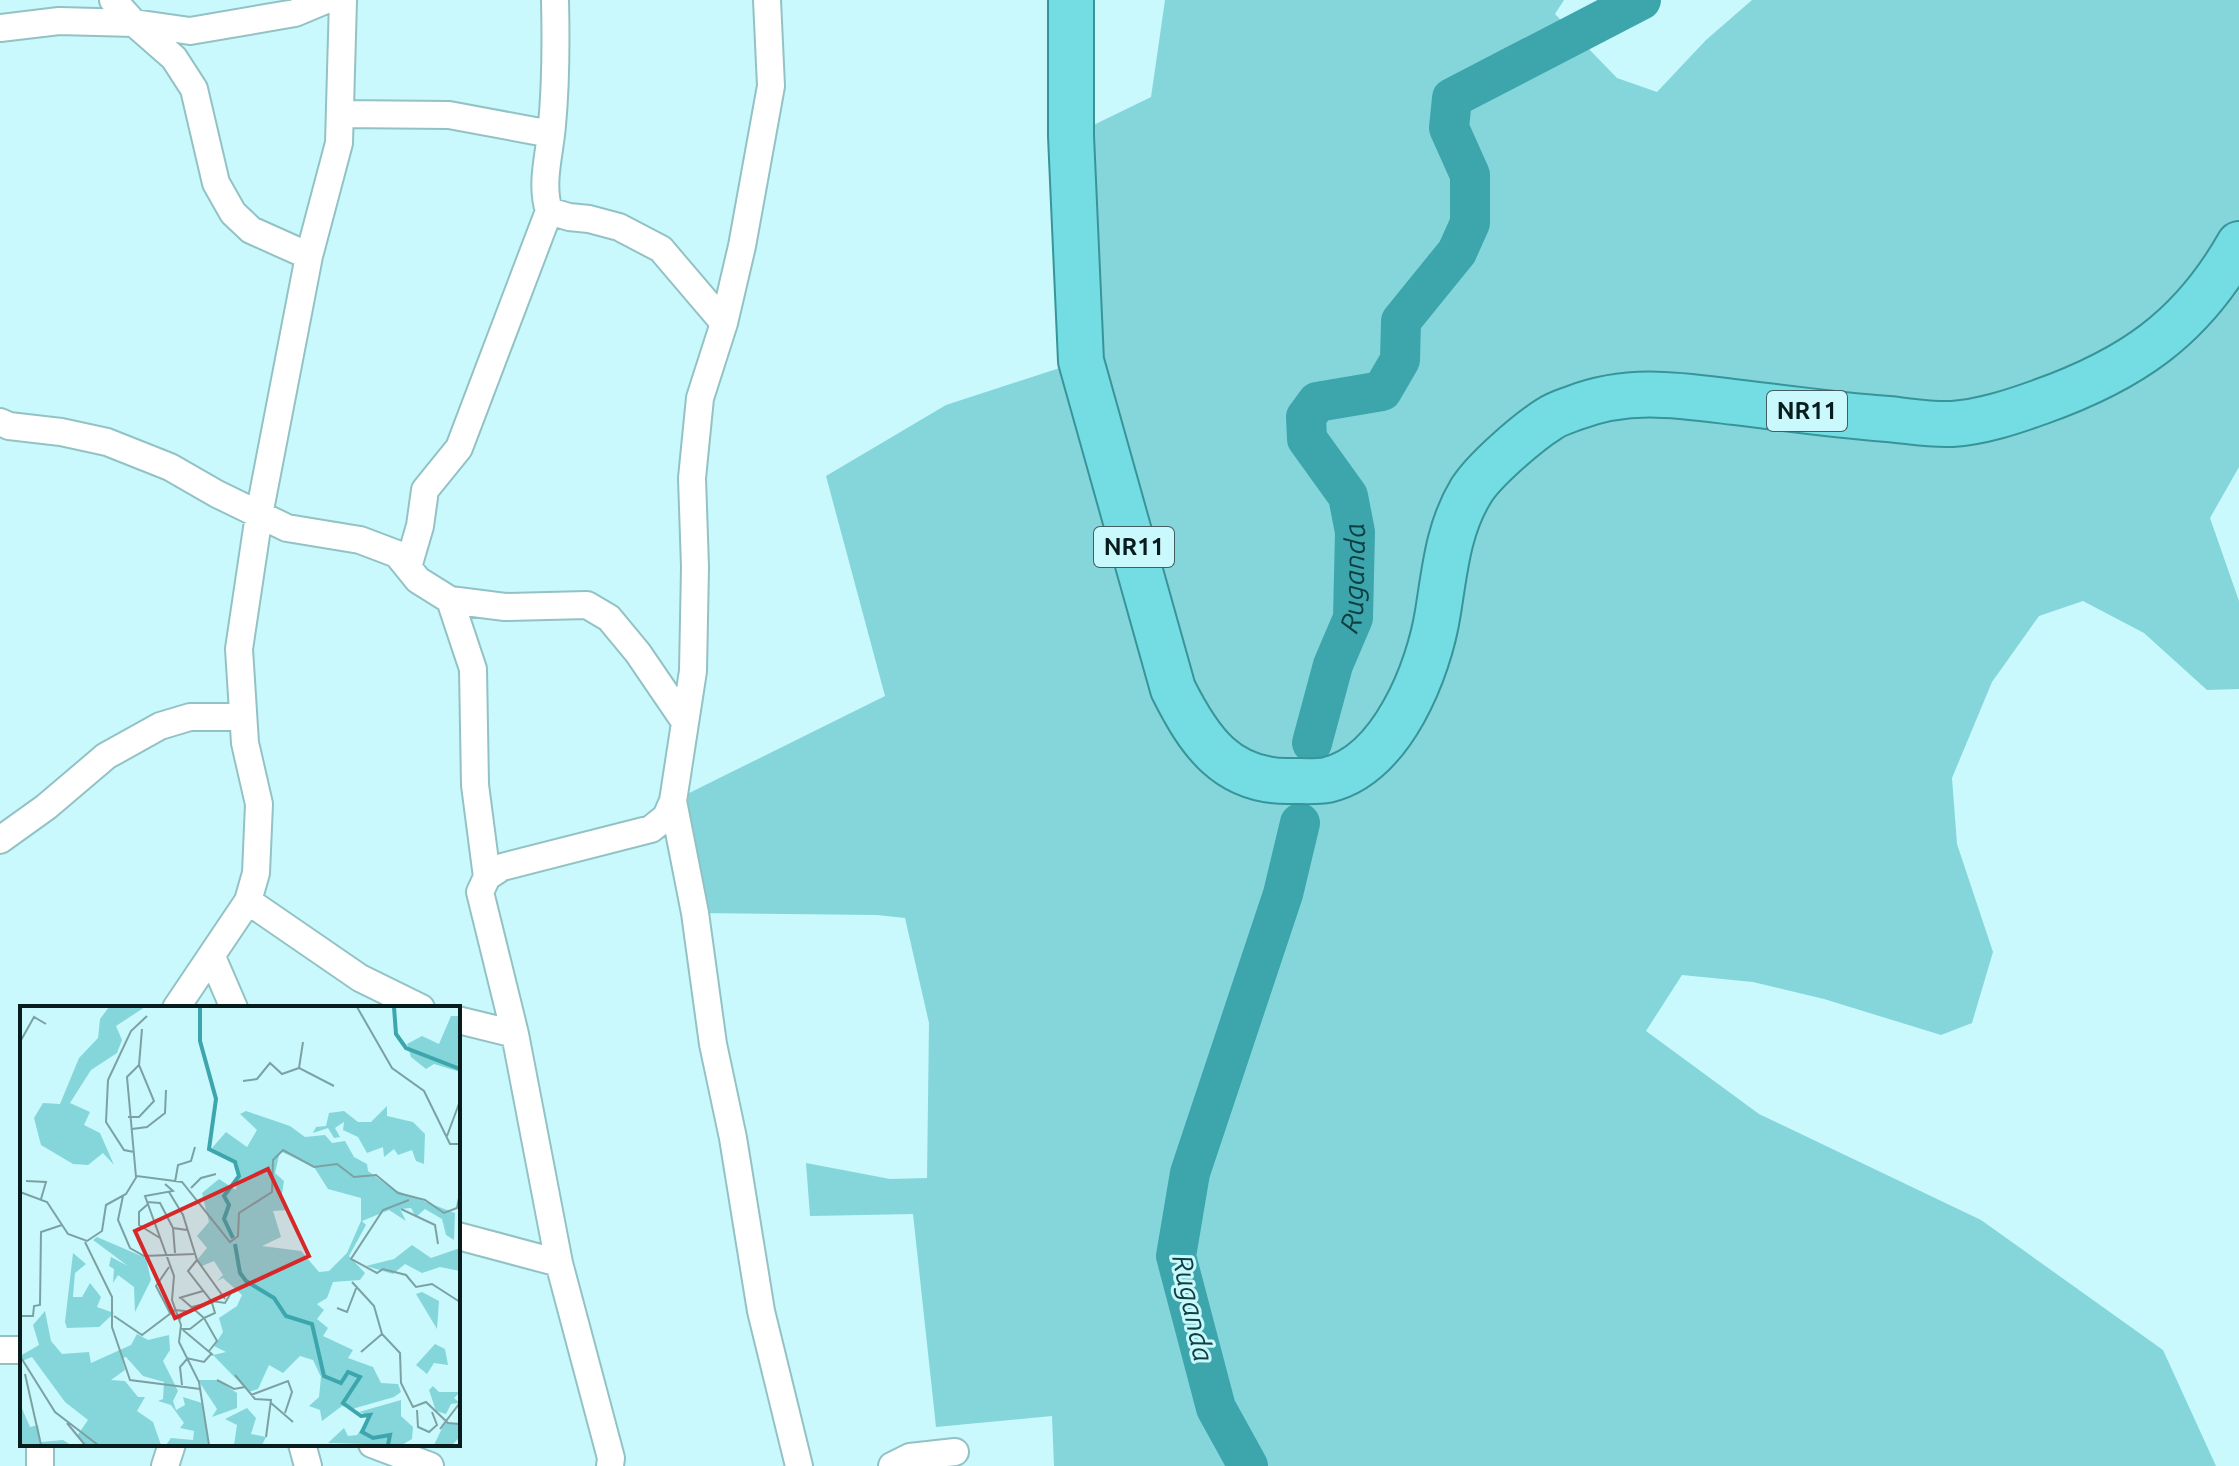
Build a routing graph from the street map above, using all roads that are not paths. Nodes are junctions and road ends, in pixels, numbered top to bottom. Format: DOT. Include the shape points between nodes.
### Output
graph roads {
  1 [pos="113,0"];
  2 [pos="326,0"];
  3 [pos="343,0"];
  4 [pos="555,0"];
  5 [pos="767,0"];
  6 [pos="1071,0"];
  7 [pos="134,23"];
  8 [pos="0,28"];
  9 [pos="341,114"];
  10 [pos="551,134"];
  11 [pos="549,211"];
  12 [pos="2239,244"];
  13 [pos="309,256"];
  14 [pos="724,323"];
  15 [pos="0,422"];
  16 [pos="259,515"];
  17 [pos="408,567"];
  18 [pos="450,600"];
  19 [pos="243,717"];
  20 [pos="685,722"];
  21 [pos="673,801"];
  22 [pos="0,840"];
  23 [pos="487,877"];
  24 [pos="248,901"];
  25 [pos="212,957"];
  26 [pos="177,1006"];
  27 [pos="233,1006"];
  28 [pos="417,1006"];
  29 [pos="460,1020"];
  30 [pos="515,1034"];
  31 [pos="460,1237"];
  32 [pos="559,1263"];
  33 [pos="171,1446"];
  34 [pos="303,1446"];
  35 [pos="380,1446"];
  36 [pos="955,1452"];
  37 [pos="614,1463"];
  38 [pos="165,1466"];
  39 [pos="308,1466"];
  40 [pos="430,1466"];
  41 [pos="799,1466"];
  42 [pos="892,1466"];
  1 -- 7 [label="street"];
  2 -- 7 [label="street" via="295,13 190,31"];
  3 -- 9 [label="street"];
  4 -- 10 [label="street"];
  5 -- 14 [label="street" via="771,86"];
  6 -- 12 [label="highway, NR11" via="1081,361 1173,689 1194,731 1233,769 1273,782 1328,780 1364,762 1387,739 1429,652 1452,530 1473,488 1550,417 1600,398 1661,393 1903,421 1951,424 2001,416 2087,385 2144,353 2185,319"];
  7 -- 8 [label="street" via="59,21"];
  7 -- 13 [label="street" via="174,58 194,89 216,183 233,213 251,230"];
  9 -- 10 [label="street" via="449,115"];
  9 -- 13 [label="street" via="339,143"];
  10 -- 11 [label="street" via="544,194"];
  11 -- 14 [label="street" via="619,227 661,249"];
  11 -- 17 [label="street" via="459,448 425,490"];
  13 -- 16 [label="street"];
  14 -- 20 [label="street" via="700,398 692,478 693,671"];
  15 -- 16 [label="street" via="107,442 170,467"];
  16 -- 17 [label="street" via="287,528 360,540 397,554"];
  16 -- 19 [label="street" via="239,649"];
  17 -- 18 [label="street" via="418,580"];
  18 -- 20 [label="street" via="505,607 587,605 609,618"];
  18 -- 23 [label="street" via="473,669 475,785"];
  19 -- 22 [label="street" via="190,717 160,726 106,756"];
  19 -- 24 [label="street" via="259,804 256,873"];
  20 -- 21 [label="street"];
  21 -- 23 [label="street" via="666,817 651,829 502,867"];
  21 -- 41 [label="street" via="761,1311"];
  23 -- 30 [label="street" via="480,892"];
  24 -- 25 [label="street"];
  24 -- 28 [label="street" via="360,978"];
  25 -- 26 [label="street"];
  25 -- 27 [label="street"];
  29 -- 30 [label="street"];
  30 -- 32 [label="street"];
  31 -- 32 [label="street"];
  32 -- 37 [label="street"];
  33 -- 38 [label="street"];
  34 -- 39 [label="street"];
  35 -- 40 [label="street"];
  36 -- 42 [label="street" via="910,1457"];
}
